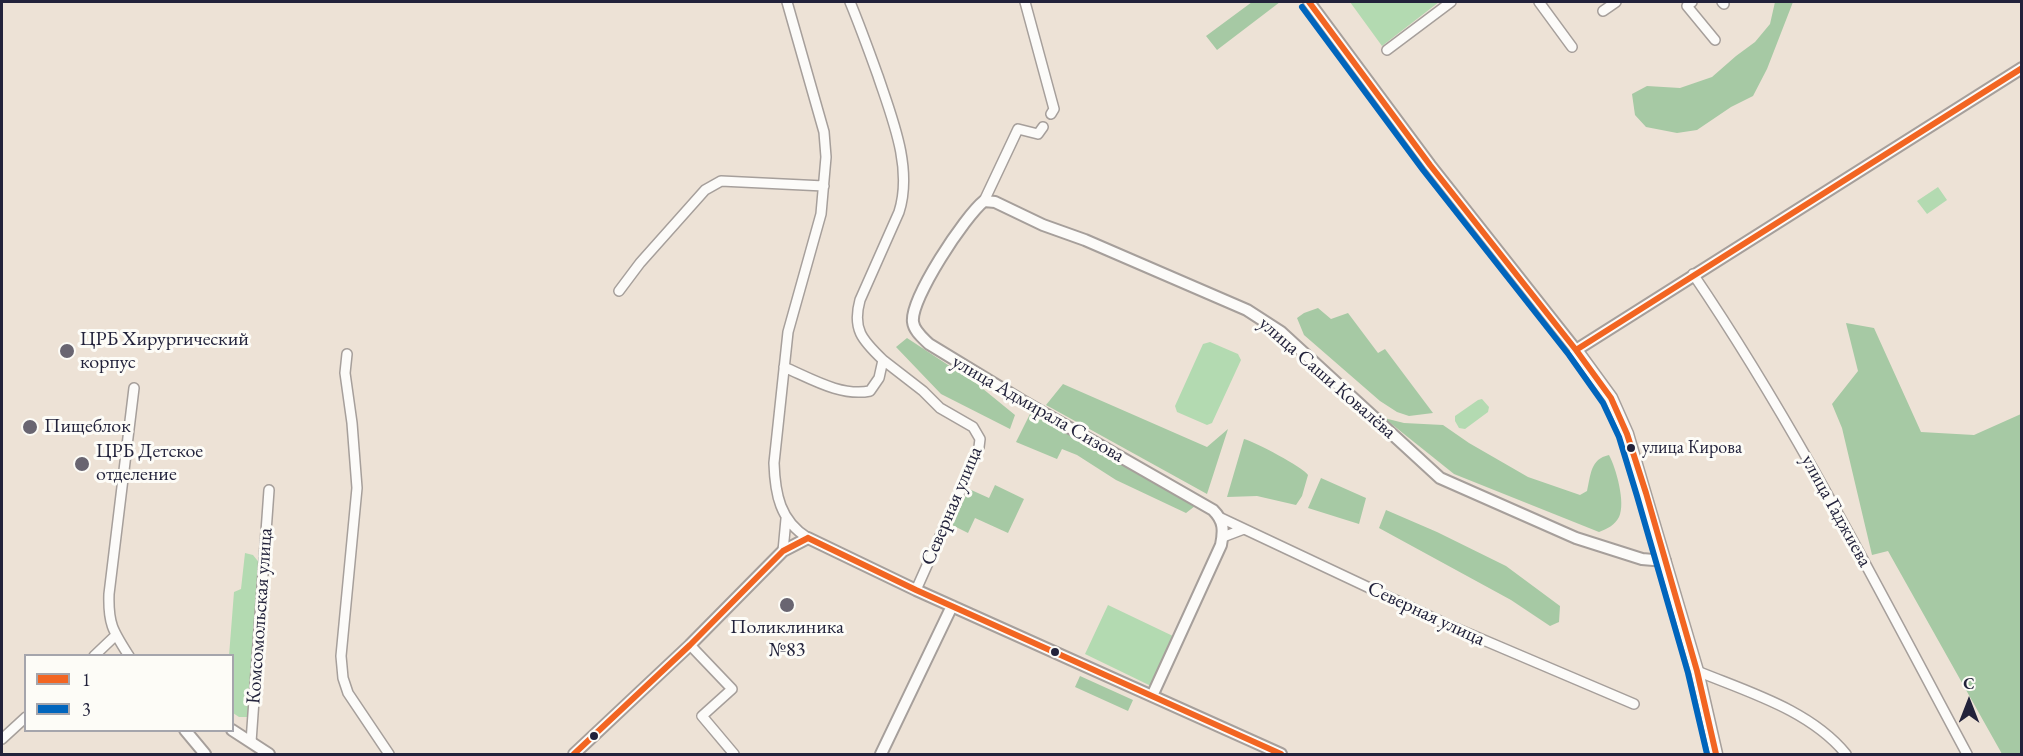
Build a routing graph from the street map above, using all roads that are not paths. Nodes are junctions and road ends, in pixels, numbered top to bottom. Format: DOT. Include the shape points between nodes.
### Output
graph roads {
  1 [pos="787,2"];
  2 [pos="850,2"];
  3 [pos="1025,2"];
  4 [pos="1309,2"];
  5 [pos="1451,2"];
  6 [pos="1539,2"];
  7 [pos="1616,2"];
  8 [pos="1692,2"];
  9 [pos="1604,11"];
  10 [pos="1715,40"];
  11 [pos="1572,47"];
  12 [pos="1387,50"];
  13 [pos="2022,68"];
  14 [pos="1051,114"];
  15 [pos="1042,127"];
  16 [pos="824,186"];
  17 [pos="984,201"];
  18 [pos="1694,274"];
  19 [pos="619,291"];
  20 [pos="1576,350"];
  21 [pos="347,354"];
  22 [pos="883,360"];
  23 [pos="784,367"];
  24 [pos="134,388"];
  25 [pos="269,490"];
  26 [pos="1221,518"];
  27 [pos="786,519"];
  28 [pos="1244,529"];
  29 [pos="1223,537"];
  30 [pos="808,538"];
  31 [pos="783,551"];
  32 [pos="1665,561"];
  33 [pos="916,590"];
  34 [pos="952,606"];
  35 [pos="115,636"];
  36 [pos="690,645"];
  37 [pos="96,654"];
  38 [pos="128,654"];
  39 [pos="1697,671"];
  40 [pos="1152,696"];
  41 [pos="1634,704"];
  42 [pos="24,719"];
  43 [pos="234,731"];
  44 [pos="187,732"];
  45 [pos="2,739"];
  46 [pos="251,742"];
  47 [pos="1260,750"];
  48 [pos="205,754"];
  49 [pos="269,754"];
  50 [pos="389,754"];
  51 [pos="574,754"];
  52 [pos="735,754"];
  53 [pos="881,754"];
  54 [pos="1281,754"];
  55 [pos="1716,754"];
  56 [pos="1846,754"];
  57 [pos="1967,754"];
  1 -- 16 [label="street" via="824,132"];
  2 -- 22 [label="street" via="894,122 904,184 899,212 857,311 861,336"];
  3 -- 14 [label="street" via="1054,109"];
  4 -- 20 [label="street" via="1430,165"];
  5 -- 12 [label="street"];
  6 -- 11 [label="street"];
  7 -- 9 [label="street"];
  8 -- 10 [label="street" via="1687,6"];
  13 -- 18 [label="street"];
  15 -- 17 [label="street, улица Адмирала Сизова" via="1038,134 1018,129"];
  16 -- 19 [label="street" via="721,181 705,190"];
  16 -- 23 [label="street" via="821,214 788,332"];
  17 -- 26 [label="street, улица Адмирала Сизова" via="965,223 922,290 914,309 917,332 929,345"];
  17 -- 32 [label="street, улица Саши Ковалёва" via="995,202 1247,310 1286,337 1440,478 1576,538 1642,559"];
  18 -- 20 [label="street"];
  18 -- 57 [label="street, улица Гаджиева" via="1809,462"];
  20 -- 32 [label="main road" via="1611,398 1627,434"];
  21 -- 50 [label="street" via="345,373 357,488 341,656 343,678 348,693"];
  22 -- 23 [label="street" via="879,378 870,391 863,392 831,387"];
  22 -- 33 [label="street, Северная улица" via="940,408 973,427 980,439"];
  23 -- 27 [label="street" via="774,478"];
  24 -- 35 [label="street" via="109,594 108,614"];
  25 -- 46 [label="street, Комсомольская улица"];
  26 -- 28 [label="street, Северная улица"];
  26 -- 29 [label="street"];
  27 -- 30 [label="street"];
  27 -- 31 [label="street"];
  28 -- 29 [label="street"];
  28 -- 41 [label="street, Северная улица" via="1446,624"];
  29 -- 40 [label="street"];
  30 -- 31 [label="street"];
  30 -- 33 [label="street"];
  31 -- 36 [label="street"];
  32 -- 39 [label="main road"];
  33 -- 34 [label="street"];
  34 -- 40 [label="street"];
  34 -- 53 [label="street"];
  35 -- 37 [label="street"];
  35 -- 38 [label="street"];
  36 -- 51 [label="street"];
  36 -- 52 [label="street" via="732,689 702,716"];
  39 -- 55 [label="main road"];
  39 -- 56 [label="street" via="1783,707 1820,729"];
  40 -- 47 [label="street"];
  42 -- 45 [label="street"];
  43 -- 46 [label="street"];
  44 -- 48 [label="street"];
  46 -- 49 [label="street"];
  47 -- 54 [label="street"];
}
